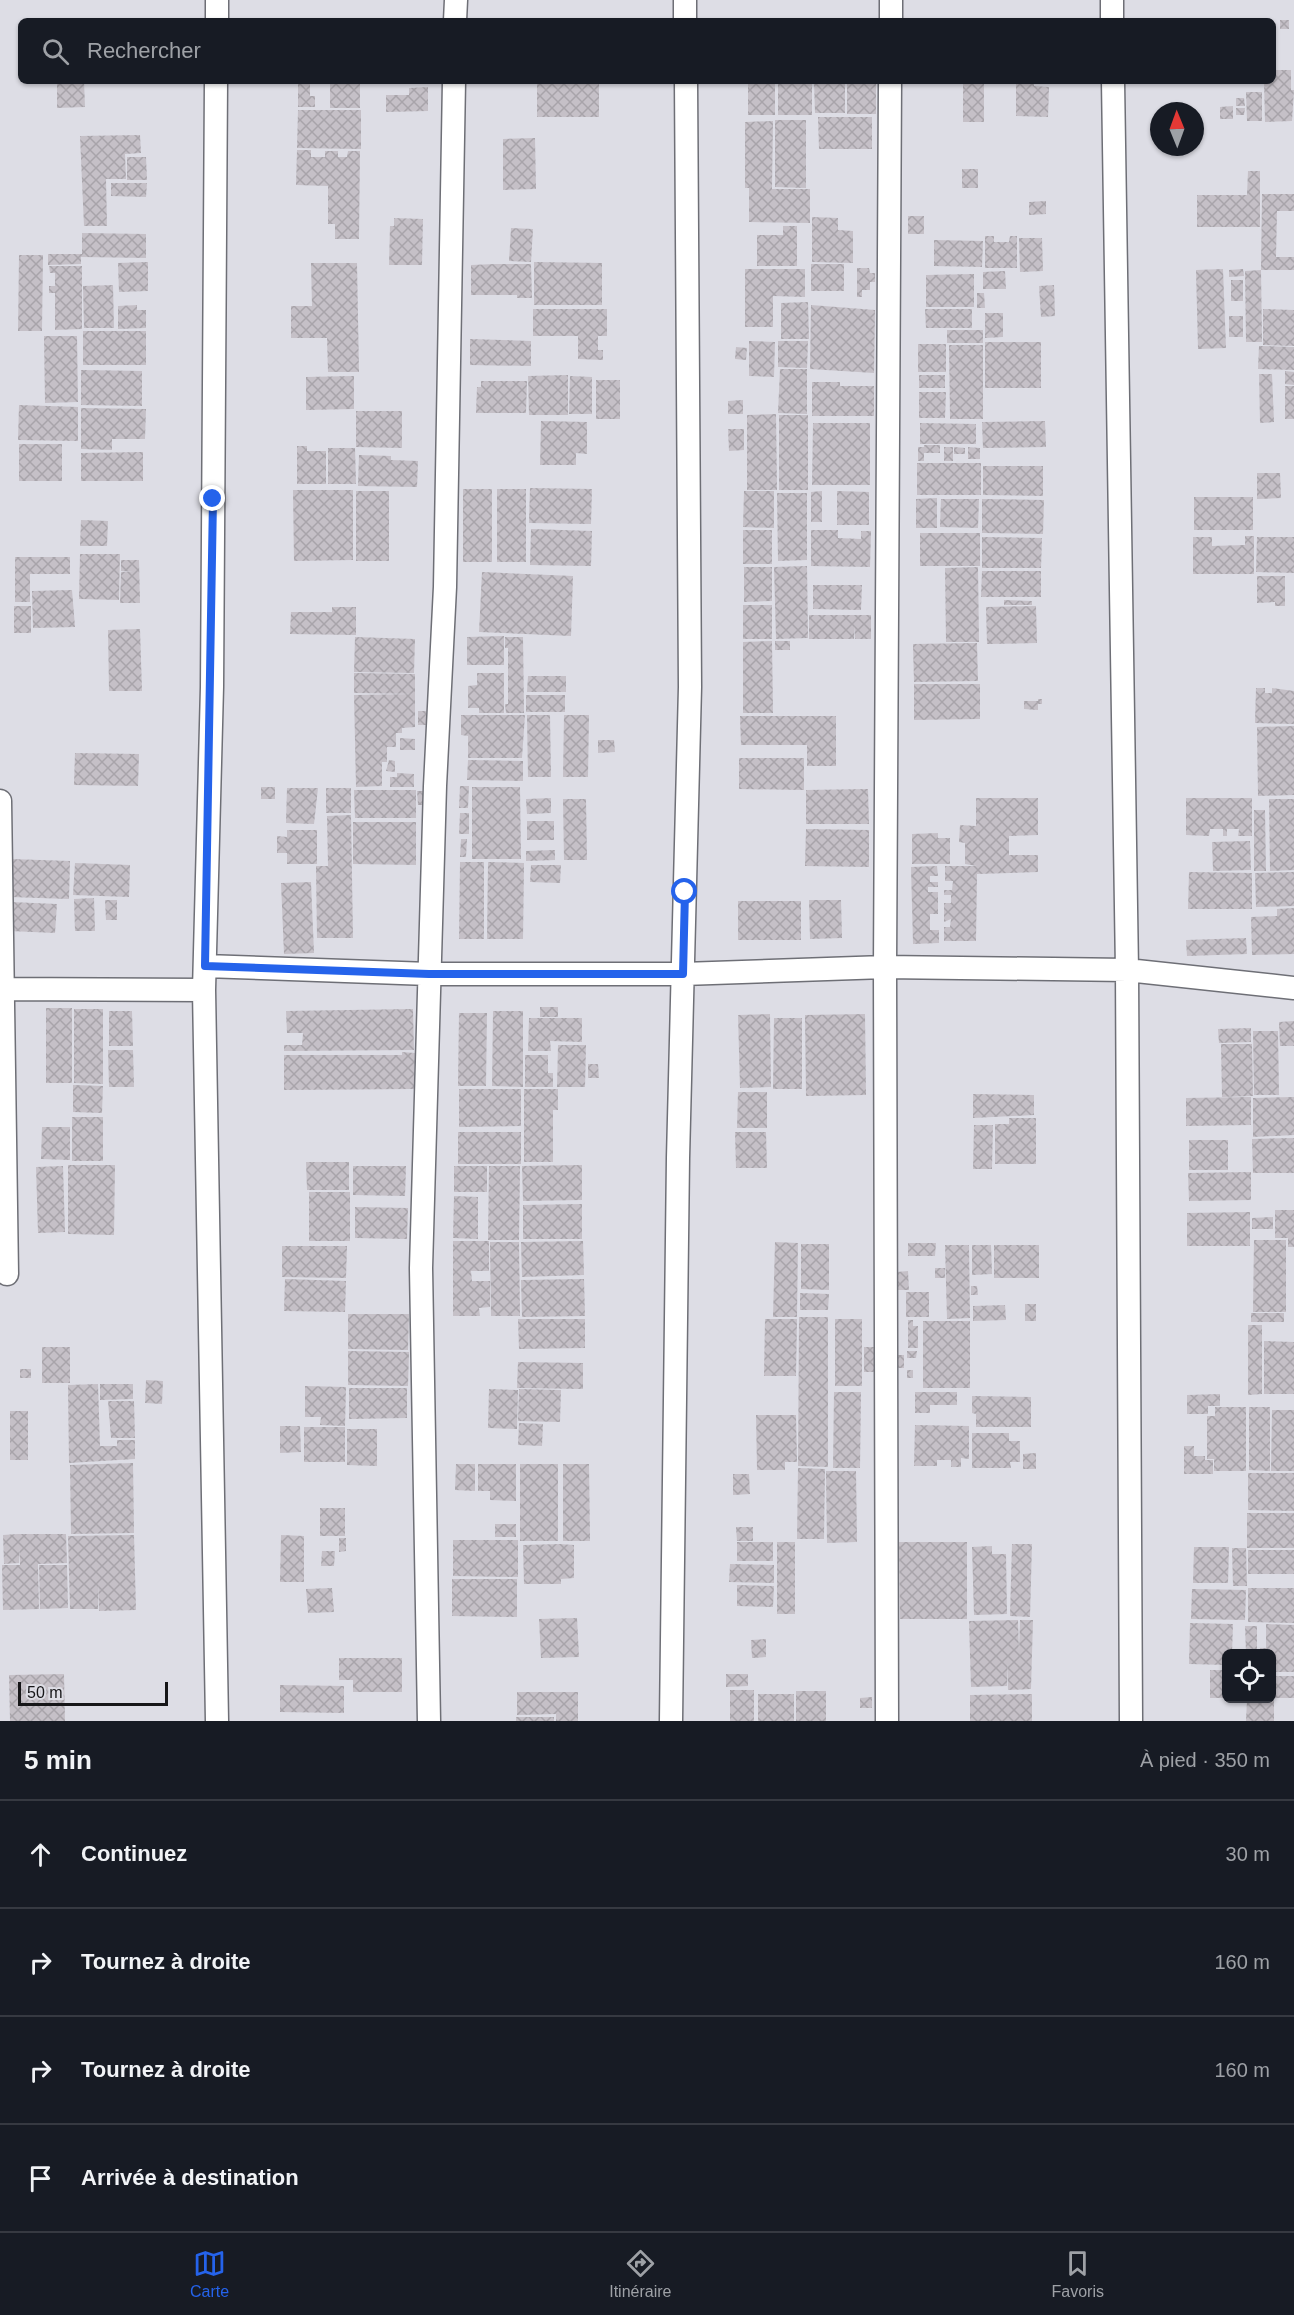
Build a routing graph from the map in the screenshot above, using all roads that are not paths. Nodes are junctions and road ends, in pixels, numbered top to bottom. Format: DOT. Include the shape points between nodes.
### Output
graph roads {
  1 [pos="217,0"];
  2 [pos="456,0"];
  3 [pos="685,0"];
  4 [pos="891,0"];
  5 [pos="1112,0"];
  6 [pos="217,18"];
  7 [pos="455,18"];
  8 [pos="685,18"];
  9 [pos="891,18"];
  10 [pos="1112,18"];
  11 [pos="216,84"];
  12 [pos="454,84"];
  13 [pos="686,84"];
  14 [pos="890,84"];
  15 [pos="1113,84"];
  16 [pos="0,801"];
  17 [pos="205,966"];
  18 [pos="885,967"];
  19 [pos="1127,970"];
  20 [pos="429,974"];
  21 [pos="683,974"];
  22 [pos="1294,988"];
  23 [pos="2,989"];
  24 [pos="204,990"];
  25 [pos="7,1274"];
  26 [pos="217,1721"];
  27 [pos="429,1721"];
  28 [pos="671,1721"];
  29 [pos="887,1721"];
  30 [pos="1131,1721"];
  1 -- 6 [label="street"];
  2 -- 7 [label="street"];
  3 -- 8 [label="street"];
  4 -- 9 [label="street"];
  5 -- 10 [label="street"];
  11 -- 17 [label="street" via="212,687"];
  12 -- 20 [label="street" via="445,587"];
  13 -- 21 [label="street" via="690,649"];
  14 -- 18 [label="street"];
  15 -- 19 [label="street"];
  16 -- 23 [label="street"];
  17 -- 20 [label="street"];
  17 -- 24 [label="street"];
  18 -- 19 [label="street"];
  18 -- 21 [label="street"];
  18 -- 29 [label="street"];
  19 -- 22 [label="street"];
  19 -- 30 [label="street"];
  20 -- 21 [label="street"];
  20 -- 27 [label="street" via="421,1268"];
  21 -- 28 [label="street"];
  23 -- 24 [label="street"];
  23 -- 25 [label="street"];
  24 -- 26 [label="street"];
}
